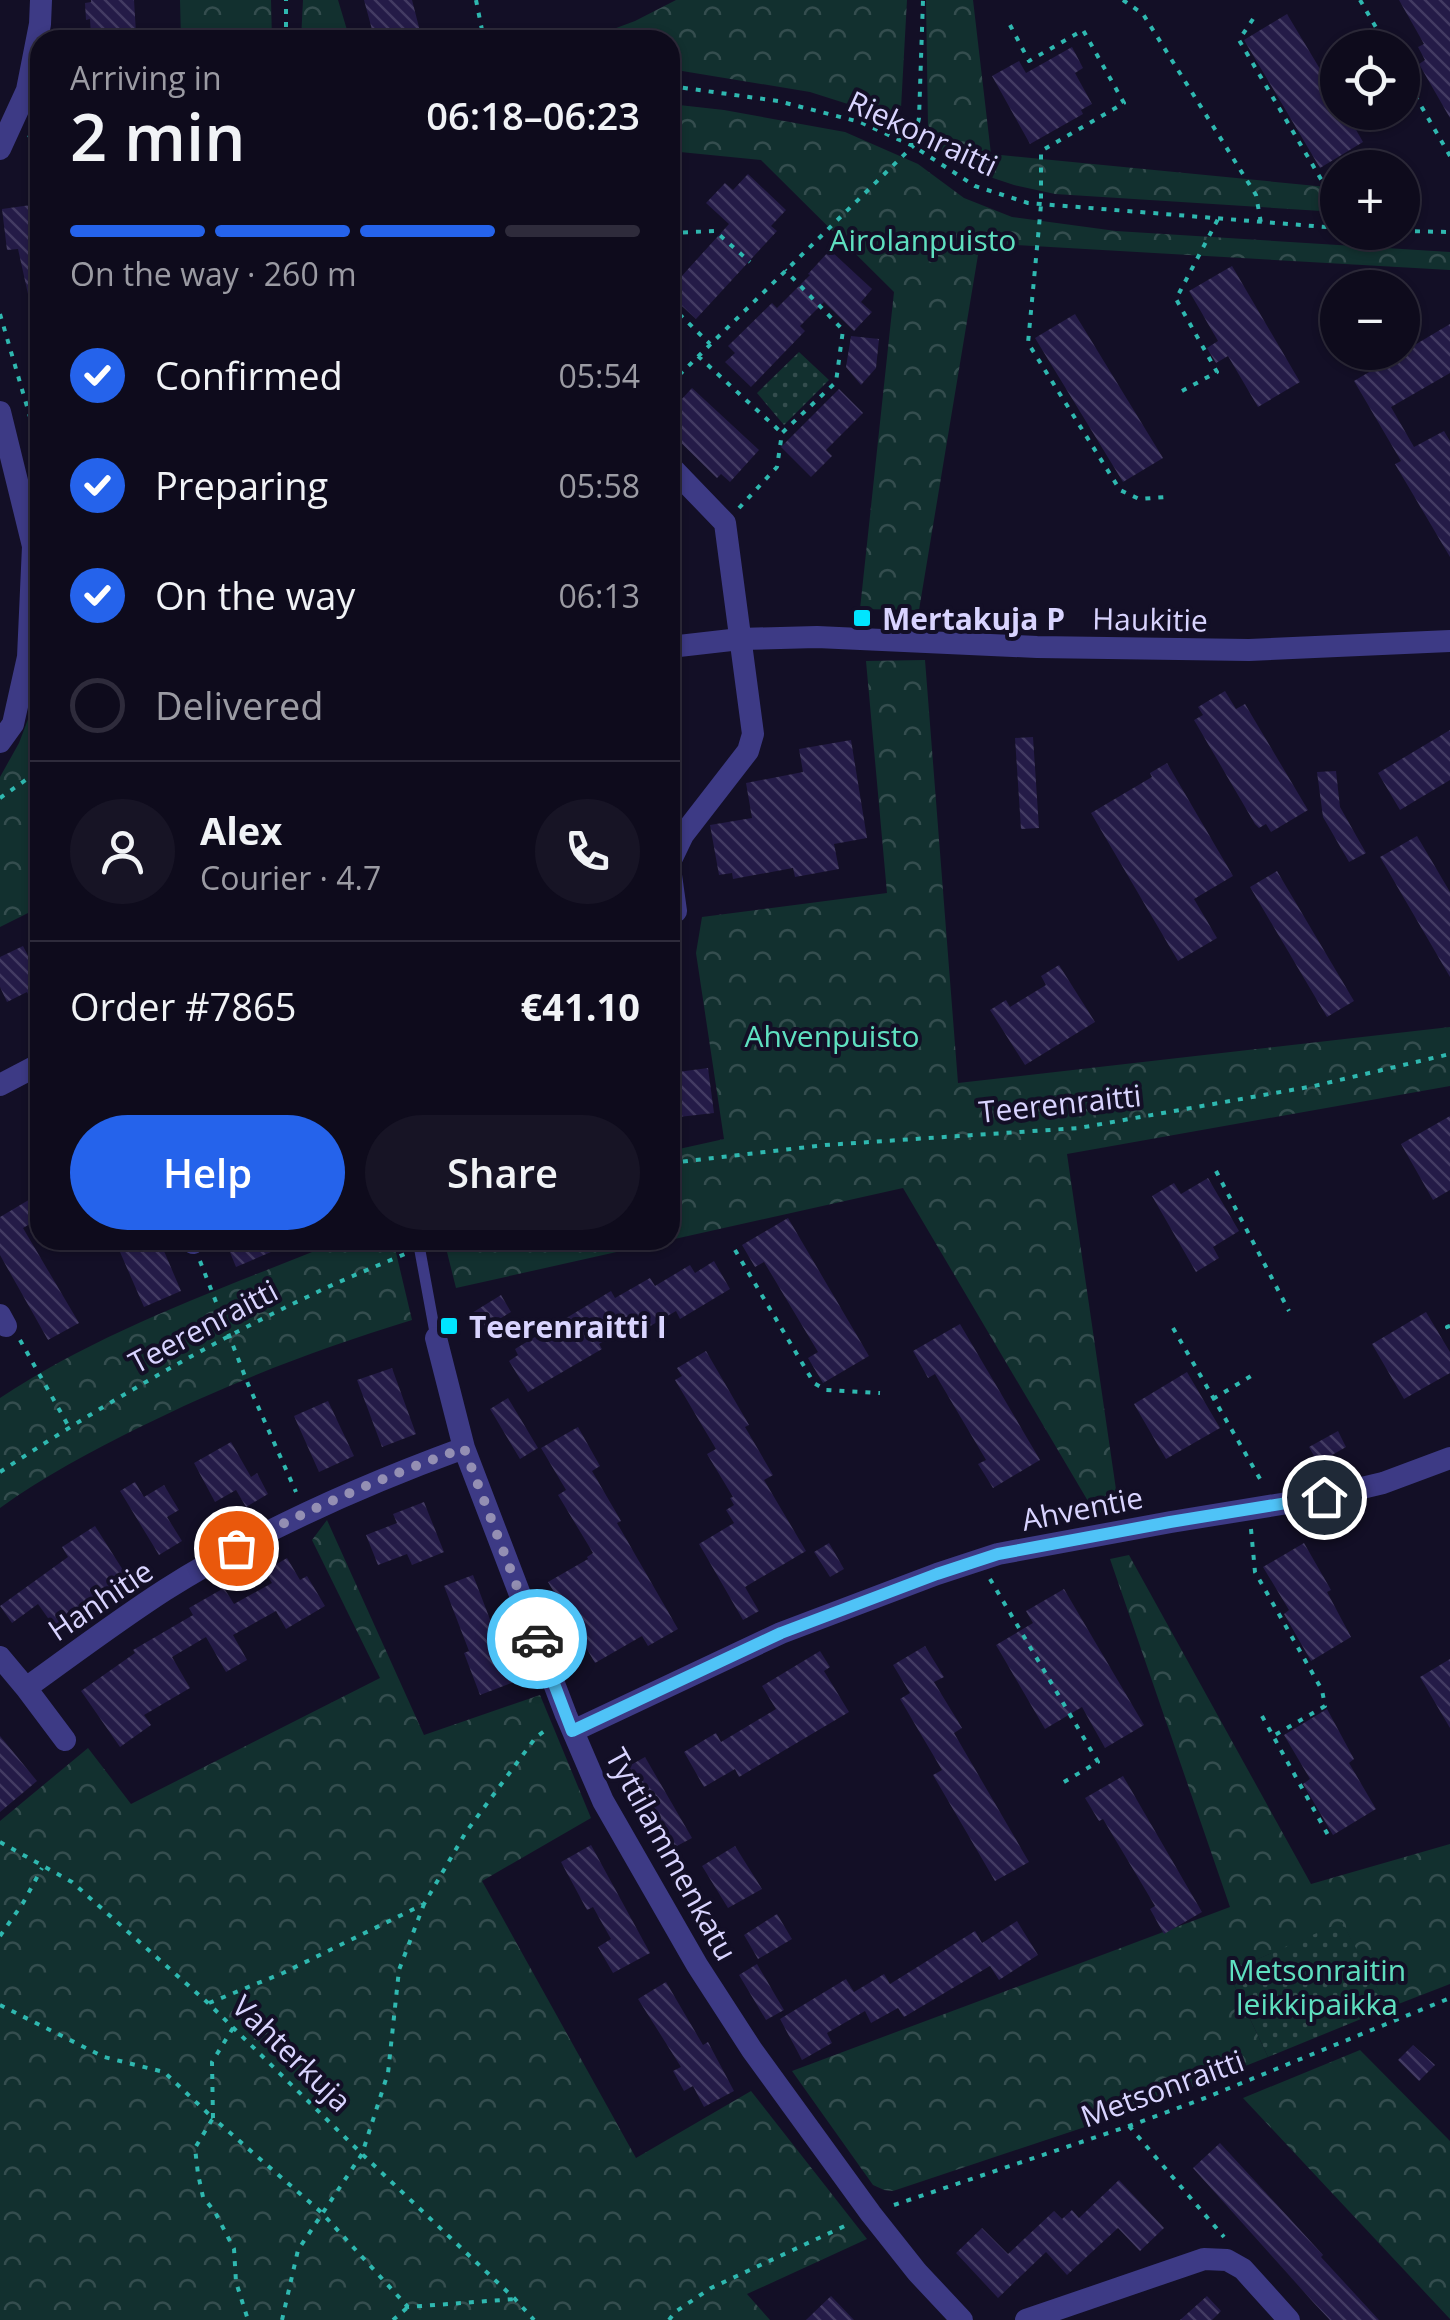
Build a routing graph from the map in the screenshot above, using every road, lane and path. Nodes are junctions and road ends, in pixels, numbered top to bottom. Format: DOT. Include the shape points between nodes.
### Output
graph roads {
  1 [pos="41,0"];
  2 [pos="286,0"];
  3 [pos="476,0"];
  4 [pos="923,0"];
  5 [pos="1123,0"];
  6 [pos="1360,0"];
  7 [pos="1253,19"];
  8 [pos="1010,26"];
  9 [pos="39,30"];
  10 [pos="286,30"];
  11 [pos="482,30"];
  12 [pos="1378,30"];
  13 [pos="30,75"];
  14 [pos="680,87"];
  15 [pos="1420,104"];
  16 [pos="913,146"];
  17 [pos="0,150"];
  18 [pos="1450,156"];
  19 [pos="1320,178"];
  20 [pos="1042,206"];
  21 [pos="1218,220"];
  22 [pos="1261,223"];
  23 [pos="1320,227"];
  24 [pos="1420,231"];
  25 [pos="1450,232"];
  26 [pos="680,233"];
  27 [pos="750,262"];
  28 [pos="785,270"];
  29 [pos="0,314"];
  30 [pos="680,315"];
  31 [pos="710,344"];
  32 [pos="698,356"];
  33 [pos="680,374"];
  34 [pos="1182,391"];
  35 [pos="0,412"];
  36 [pos="30,417"];
  37 [pos="782,433"];
  38 [pos="680,476"];
  39 [pos="1166,497"];
  40 [pos="30,521"];
  41 [pos="725,523"];
  42 [pos="30,633"];
  43 [pos="740,640"];
  44 [pos="1450,641"];
  45 [pos="680,646"];
  46 [pos="0,742"];
  47 [pos="30,777"];
  48 [pos="0,798"];
  49 [pos="680,842"];
  50 [pos="1450,1054"];
  51 [pos="30,1069"];
  52 [pos="0,1085"];
  53 [pos="680,1162"];
  54 [pos="1216,1170"];
  55 [pos="195,1250"];
  56 [pos="405,1250"];
  57 [pos="419,1250"];
  58 [pos="735,1250"];
  59 [pos="1289,1311"];
  60 [pos="3,1321"];
  61 [pos="1172,1328"];
  62 [pos="229,1337"];
  63 [pos="436,1338"];
  64 [pos="1250,1376"];
  65 [pos="880,1393"];
  66 [pos="1214,1399"];
  67 [pos="69,1426"];
  68 [pos="464,1448"];
  69 [pos="1450,1458"];
  70 [pos="0,1472"];
  71 [pos="1266,1491"];
  72 [pos="1248,1510"];
  73 [pos="306,1513"];
  74 [pos="979,1560"];
  75 [pos="0,1657"];
  76 [pos="26,1688"];
  77 [pos="1262,1716"];
  78 [pos="569,1723"];
  79 [pos="1273,1736"];
  80 [pos="65,1740"];
  81 [pos="1057,1786"];
  82 [pos="1328,1836"];
  83 [pos="0,1842"];
  84 [pos="43,1866"];
  85 [pos="424,1904"];
  86 [pos="0,1936"];
  87 [pos="1450,1998"];
  88 [pos="208,2003"];
  89 [pos="0,2005"];
  90 [pos="233,2027"];
  91 [pos="212,2118"];
  92 [pos="1129,2126"];
  93 [pos="362,2154"];
  94 [pos="878,2211"];
  95 [pos="321,2212"];
  96 [pos="1227,2260"];
  97 [pos="515,2299"];
  98 [pos="408,2307"];
  99 [pos="248,2320"];
  100 [pos="282,2320"];
  101 [pos="393,2320"];
  102 [pos="534,2320"];
  103 [pos="668,2320"];
  104 [pos="962,2320"];
  105 [pos="1026,2320"];
  106 [pos="1289,2320"];
  1 -- 9 [label="street"];
  2 -- 10 [label="path"];
  3 -- 11 [label="path"];
  4 -- 16 [label="path"];
  5 -- 22 [label="path" via="1143,14 1256,195"];
  6 -- 12 [label="path"];
  7 -- 19 [label="path" via="1238,40"];
  8 -- 20 [label="path" via="1029,61 1082,30 1124,103 1041,151"];
  13 -- 17 [label="street"];
  14 -- 16 [label="path, Riekonraitti" via="829,113"];
  15 -- 18 [label="path"];
  16 -- 20 [label="path, Riekonraitti" via="975,186"];
  16 -- 28 [label="path"];
  20 -- 21 [label="path, Riekonraitti"];
  20 -- 39 [label="path" via="1028,342 1120,490 1138,500"];
  21 -- 22 [label="path, Riekonraitti"];
  21 -- 34 [label="path" via="1176,298 1216,372"];
  22 -- 23 [label="path, Riekonraitti"];
  24 -- 25 [label="path"];
  26 -- 27 [label="path" via="715,231"];
  28 -- 31 [label="path"];
  28 -- 37 [label="path" via="843,330 836,382"];
  29 -- 36 [label="path"];
  30 -- 31 [label="path"];
  31 -- 32 [label="path"];
  32 -- 33 [label="path"];
  32 -- 37 [label="path"];
  35 -- 40 [label="street"];
  37 -- 41 [label="path" via="777,467"];
  38 -- 41 [label="street"];
  41 -- 43 [label="street"];
  42 -- 46 [label="street" via="13,724"];
  43 -- 44 [label="street, Haukitie" via="861,637 1249,650"];
  43 -- 45 [label="street, Haukitie"];
  43 -- 49 [label="street" via="753,734 748,751"];
  47 -- 48 [label="path"];
  50 -- 53 [label="path, Teerenraitti" via="1079,1128"];
  51 -- 52 [label="street"];
  54 -- 59 [label="path"];
  55 -- 62 [label="path"];
  56 -- 62 [label="path, Teerenraitti"];
  57 -- 63 [label="lane, Tyttilammenkatu"];
  58 -- 65 [label="path" via="814,1382 826,1390"];
  60 -- 67 [label="path" via="16,1332"];
  61 -- 66 [label="path"];
  62 -- 67 [label="path, Teerenraitti"];
  62 -- 73 [label="path"];
  63 -- 68 [label="street, Tyttilammenkatu"];
  64 -- 66 [label="path"];
  66 -- 71 [label="path"];
  67 -- 70 [label="path, Teerenraitti"];
  68 -- 73 [label="street, Hanhitie"];
  68 -- 78 [label="street, Tyttilammenkatu"];
  69 -- 72 [label="street, Ahventie" via="1383,1483"];
  72 -- 74 [label="street, Ahventie"];
  72 -- 79 [label="path" via="1255,1572 1325,1706"];
  73 -- 76 [label="street, Hanhitie" via="164,1590"];
  74 -- 78 [label="street, Ahventie" via="781,1633"];
  74 -- 81 [label="path" via="1098,1762"];
  75 -- 76 [label="street"];
  76 -- 80 [label="street"];
  77 -- 79 [label="path"];
  78 -- 85 [label="path" via="536,1738 466,1832"];
  78 -- 94 [label="street, Tyttilammenkatu" via="603,1800 697,1965 752,2050"];
  79 -- 82 [label="path"];
  83 -- 84 [label="path, Vahterkuja"];
  84 -- 86 [label="path"];
  84 -- 88 [label="path, Vahterkuja" via="72,1882"];
  85 -- 88 [label="path"];
  85 -- 93 [label="path" via="399,1970 388,2072"];
  87 -- 92 [label="path, Metsonraitti"];
  88 -- 90 [label="path, Vahterkuja"];
  89 -- 91 [label="path" via="104,2058 164,2072"];
  90 -- 91 [label="path" via="212,2062"];
  90 -- 93 [label="path, Vahterkuja"];
  91 -- 95 [label="path"];
  91 -- 99 [label="path" via="195,2148 198,2174 203,2198 234,2249"];
  92 -- 94 [label="path, Metsonraitti"];
  92 -- 96 [label="path" via="1227,2241"];
  93 -- 95 [label="path"];
  93 -- 97 [label="path, Vahterkuja"];
  94 -- 103 [label="path, Metsonraitti" via="711,2288"];
  94 -- 104 [label="street, Tyttilammenkatu" via="918,2272"];
  95 -- 98 [label="path"];
  95 -- 100 [label="path" via="298,2250"];
  96 -- 105 [label="street" via="1204,2259"];
  96 -- 106 [label="street" via="1244,2269"];
  97 -- 98 [label="path"];
  97 -- 102 [label="path, Vahterkuja"];
  98 -- 101 [label="path"];
}
